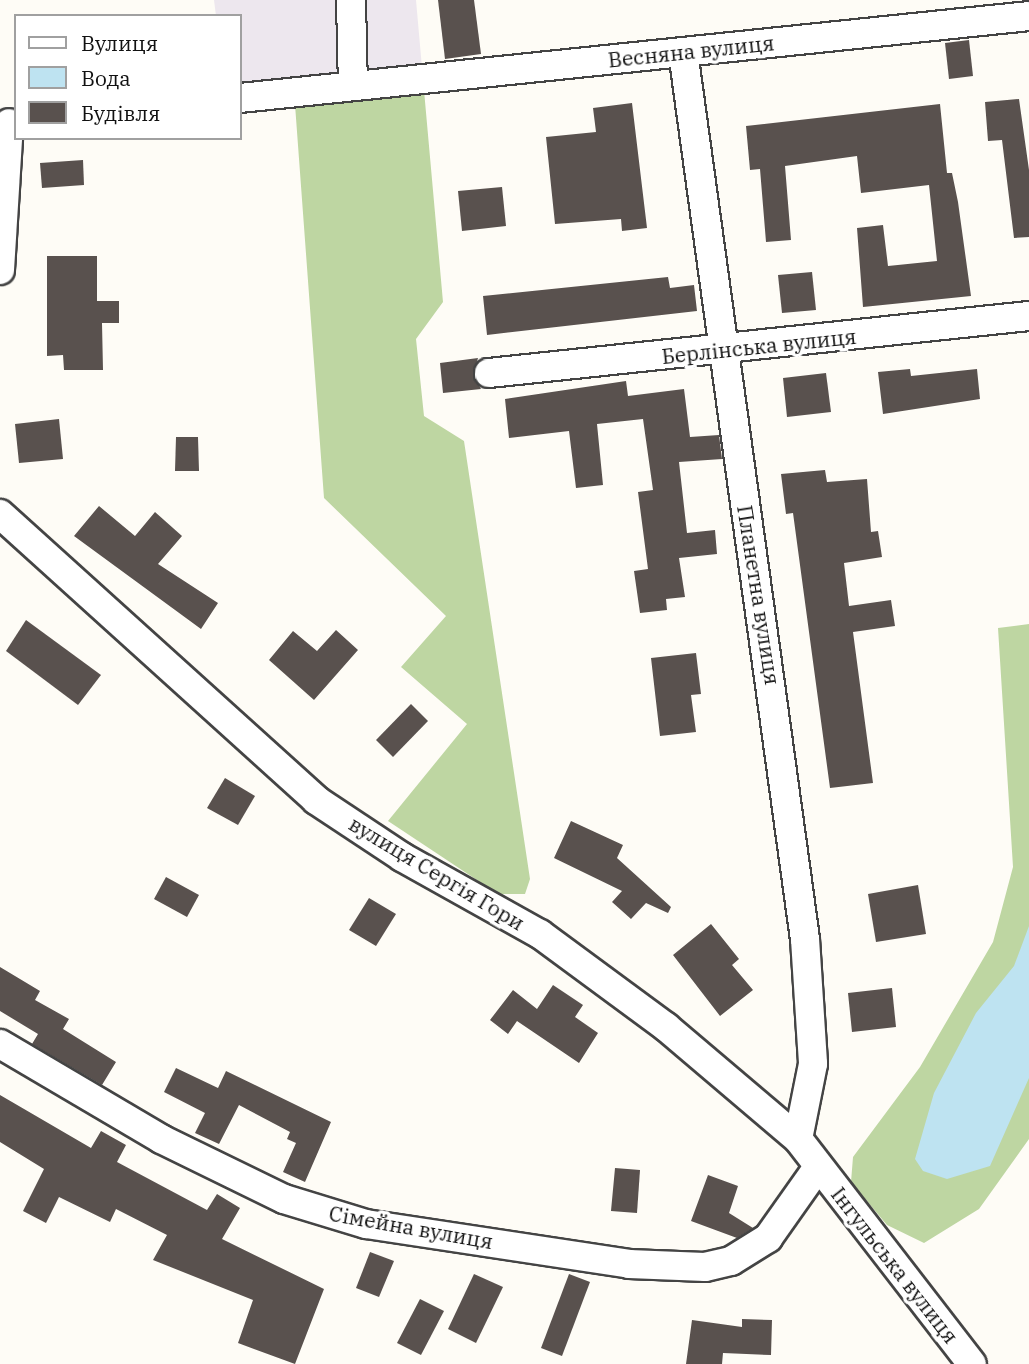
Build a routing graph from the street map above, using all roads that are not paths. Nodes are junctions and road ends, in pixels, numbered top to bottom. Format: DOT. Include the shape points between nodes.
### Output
graph roads {
  1 [pos="351,0"];
  2 [pos="1029,16"];
  3 [pos="683,52"];
  4 [pos="354,85"];
  5 [pos="242,98"];
  6 [pos="8,123"];
  7 [pos="0,271"];
  8 [pos="1029,316"];
  9 [pos="722,351"];
  10 [pos="489,373"];
  11 [pos="0,514"];
  12 [pos="0,1044"];
  13 [pos="798,1139"];
  14 [pos="818,1167"];
  15 [pos="972,1364"];
  1 -- 4 [label="street"];
  2 -- 3 [label="street, Весняна вулиця"];
  3 -- 4 [label="street, Весняна вулиця"];
  3 -- 9 [label="street, Планетна вулиця"];
  4 -- 5 [label="street, Весняна вулиця"];
  6 -- 7 [label="street"];
  8 -- 9 [label="street, Берлінська вулиця"];
  9 -- 10 [label="street, Берлінська вулиця"];
  9 -- 13 [label="street, Планетна вулиця" via="805,939 813,1064"];
  11 -- 13 [label="street, вулиця Сергія Гори" via="316,800 402,857 540,934 666,1027"];
  12 -- 14 [label="street, Сімейна вулиця" via="161,1139 285,1199 366,1224 629,1264 705,1267 731,1261 768,1238"];
  13 -- 14 [label="street, вулиця Сергія Гори"];
  14 -- 15 [label="street, Інгульська вулиця"];
}
